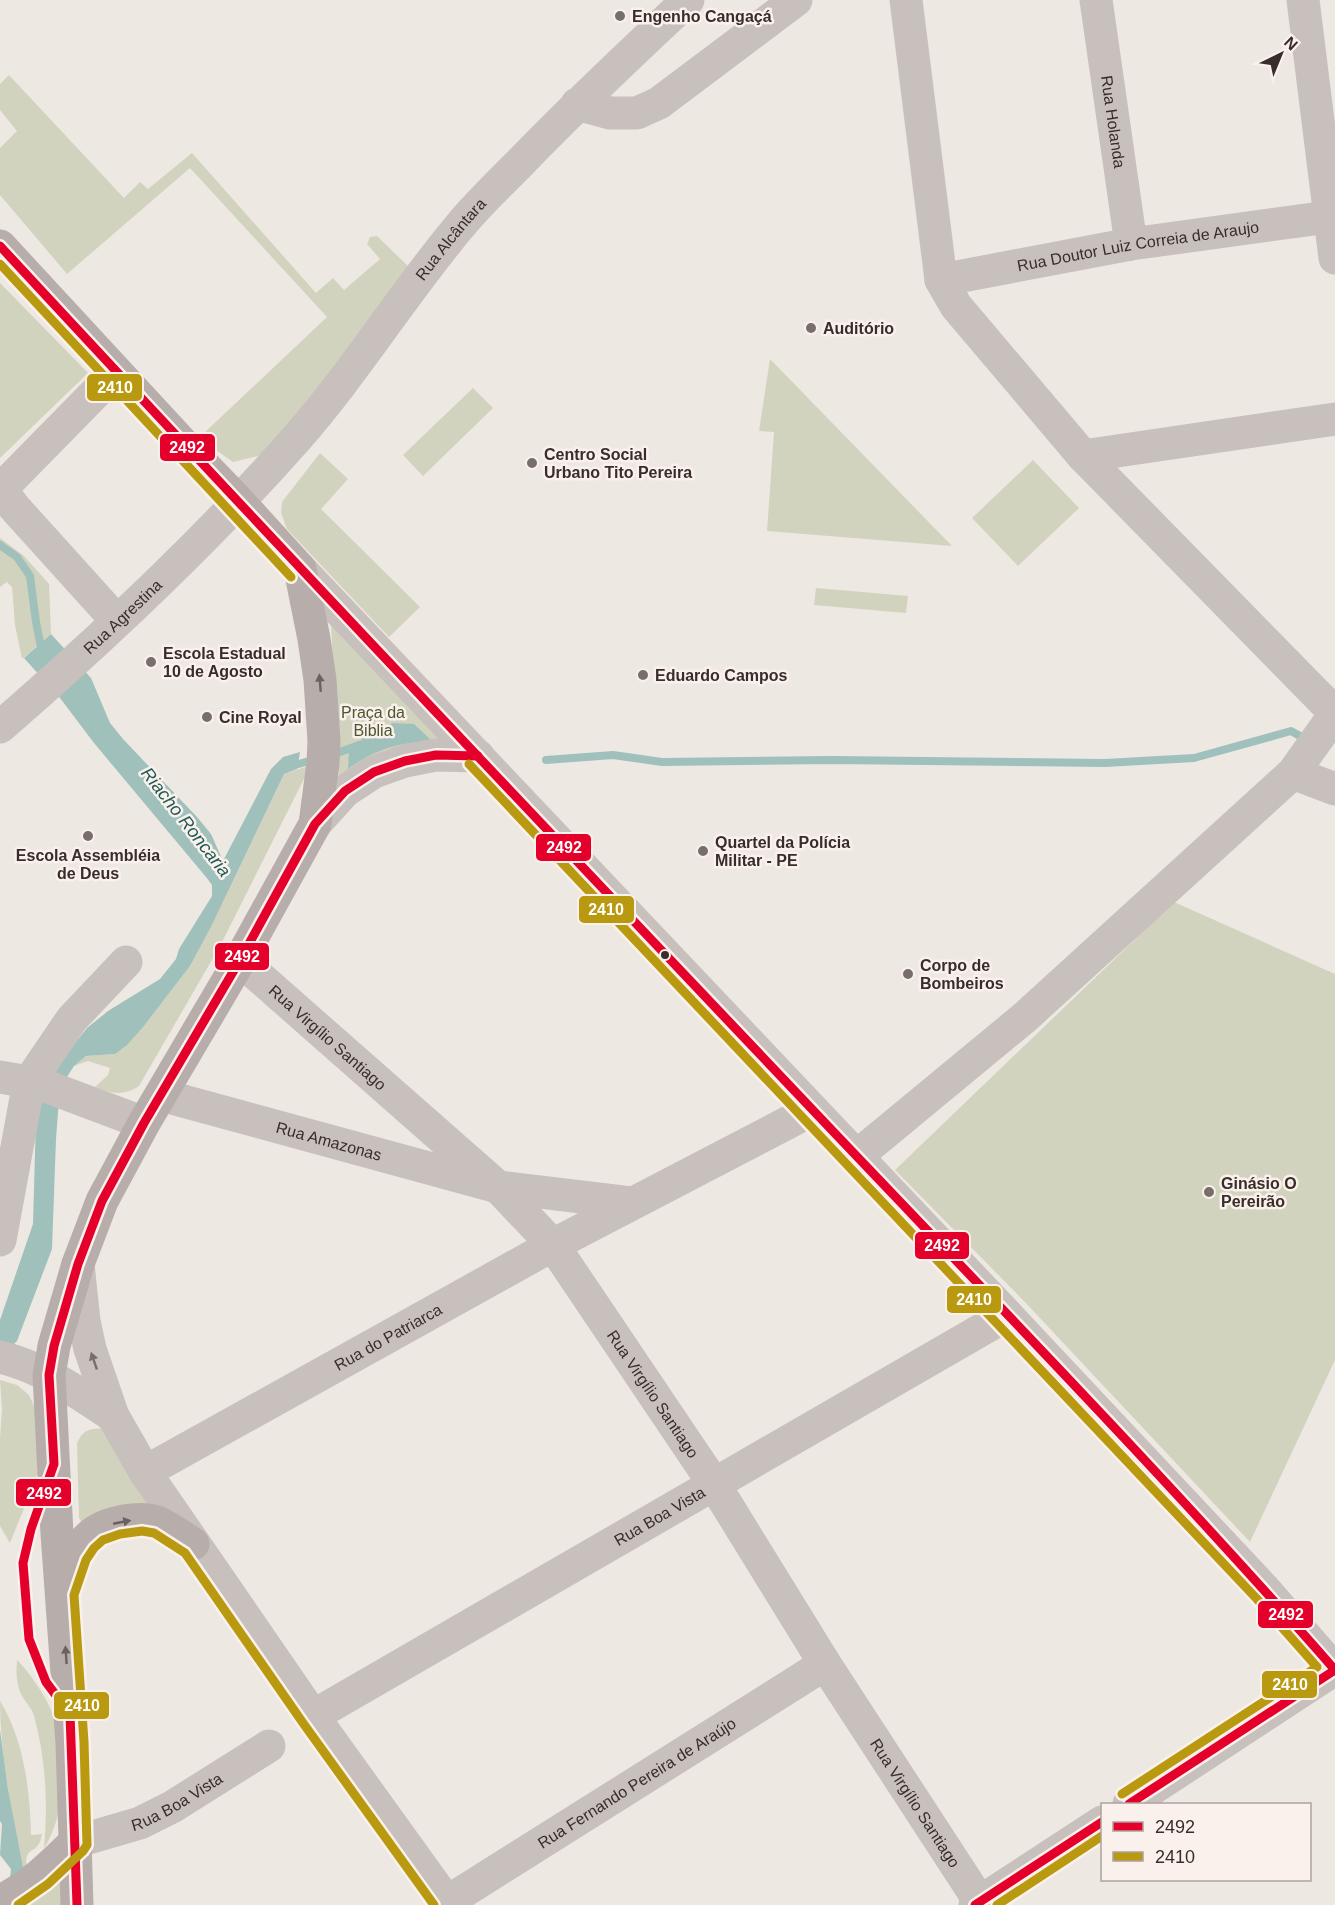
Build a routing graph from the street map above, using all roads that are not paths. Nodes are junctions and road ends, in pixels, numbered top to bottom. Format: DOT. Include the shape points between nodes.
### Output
graph roads {
  1 [pos="688,0"];
  2 [pos="796,0"];
  3 [pos="906,0"];
  4 [pos="1096,0"];
  5 [pos="1303,0"];
  6 [pos="577,104"];
  7 [pos="1332,216"];
  8 [pos="1131,244"];
  9 [pos="0,246"];
  10 [pos="1335,258"];
  11 [pos="941,280"];
  12 [pos="116,372"];
  13 [pos="1335,419"];
  14 [pos="1083,456"];
  15 [pos="239,502"];
  16 [pos="300,569"];
  17 [pos="117,621"];
  18 [pos="1332,718"];
  19 [pos="0,727"];
  20 [pos="478,756"];
  21 [pos="1297,767"];
  22 [pos="1335,789"];
  23 [pos="315,824"];
  24 [pos="240,960"];
  25 [pos="126,962"];
  26 [pos="23,1081"];
  27 [pos="161,1095"];
  28 [pos="812,1110"];
  29 [pos="144,1123"];
  30 [pos="857,1156"];
  31 [pos="498,1187"];
  32 [pos="631,1203"];
  33 [pos="0,1240"];
  34 [pos="554,1245"];
  35 [pos="78,1264"];
  36 [pos="1007,1315"];
  37 [pos="9,1359"];
  38 [pos="49,1375"];
  39 [pos="113,1416"];
  40 [pos="145,1472"];
  41 [pos="714,1484"];
  42 [pos="193,1544"];
  43 [pos="62,1593"];
  44 [pos="825,1664"];
  45 [pos="1335,1670"];
  46 [pos="313,1716"];
  47 [pos="269,1746"];
  48 [pos="1131,1803"];
  49 [pos="1101,1823"];
  50 [pos="75,1842"];
  51 [pos="0,1901"];
  52 [pos="448,1904"];
  53 [pos="979,1904"];
  54 [pos="77,1905"];
  1 -- 6 [label="street, Rua Alcântara"];
  2 -- 6 [label="street" via="659,103 637,113 610,113"];
  3 -- 11 [label="street"];
  4 -- 8 [label="street, Rua Holanda"];
  5 -- 7 [label="street"];
  6 -- 15 [label="street, Rua Alcântara" via="461,224 306,428"];
  7 -- 8 [label="street, Rua Doutor Luiz Correia de Araujo"];
  7 -- 10 [label="street"];
  8 -- 11 [label="street, Rua Doutor Luiz Correia de Araujo"];
  9 -- 12 [label="main road"];
  11 -- 14 [label="street" via="956,306"];
  12 -- 15 [label="main road"];
  12 -- 17 [label="street" via="5,484 5,495"];
  13 -- 14 [label="street"];
  14 -- 18 [label="street"];
  15 -- 16 [label="main road"];
  15 -- 17 [label="street, Rua Agrestina"];
  16 -- 20 [label="street"];
  23 -- 16 [label="main road, one-way" via="324,752 320,680"];
  17 -- 19 [label="street, Rua Agrestina"];
  18 -- 21 [label="street"];
  20 -- 23 [label="street" via="436,755 374,772 345,791"];
  20 -- 28 [label="street"];
  21 -- 22 [label="street"];
  21 -- 30 [label="street" via="1024,1018"];
  23 -- 24 [label="main road"];
  24 -- 27 [label="main road"];
  24 -- 31 [label="street, Rua Virgílio Santiago"];
  25 -- 26 [label="street" via="72,1019"];
  26 -- 29 [label="street"];
  26 -- 33 [label="street"];
  27 -- 29 [label="main road"];
  27 -- 31 [label="street, Rua Amazonas"];
  28 -- 30 [label="street"];
  28 -- 32 [label="street, Rua do Patriarca"];
  29 -- 35 [label="main road" via="102,1201"];
  30 -- 36 [label="street"];
  31 -- 32 [label="street"];
  31 -- 34 [label="street, Rua Virgílio Santiago"];
  32 -- 34 [label="street, Rua do Patriarca"];
  34 -- 40 [label="street, Rua do Patriarca"];
  34 -- 41 [label="street, Rua Virgílio Santiago"];
  35 -- 38 [label="main road"];
  39 -- 35 [label="street, one-way" via="90,1350"];
  36 -- 41 [label="street, Rua Boa Vista"];
  36 -- 45 [label="street"];
  37 -- 38 [label="street"];
  38 -- 39 [label="street"];
  38 -- 43 [label="main road"];
  39 -- 40 [label="street"];
  40 -- 42 [label="street"];
  41 -- 44 [label="street, Rua Virgílio Santiago"];
  41 -- 46 [label="street, Rua Boa Vista"];
  43 -- 42 [label="main road, one-way" via="75,1555 97,1529 142,1519 158,1522"];
  42 -- 46 [label="street"];
  50 -- 43 [label="main road, one-way"];
  44 -- 52 [label="street, Rua Fernando Pereira de Araújo"];
  44 -- 53 [label="street, Rua Virgílio Santiago"];
  45 -- 48 [label="street"];
  46 -- 52 [label="street"];
  47 -- 50 [label="street, Rua Boa Vista" via="140,1823"];
  49 -- 53 [label="street"];
  50 -- 51 [label="main road" via="21,1890"];
  50 -- 54 [label="main road"];
}
